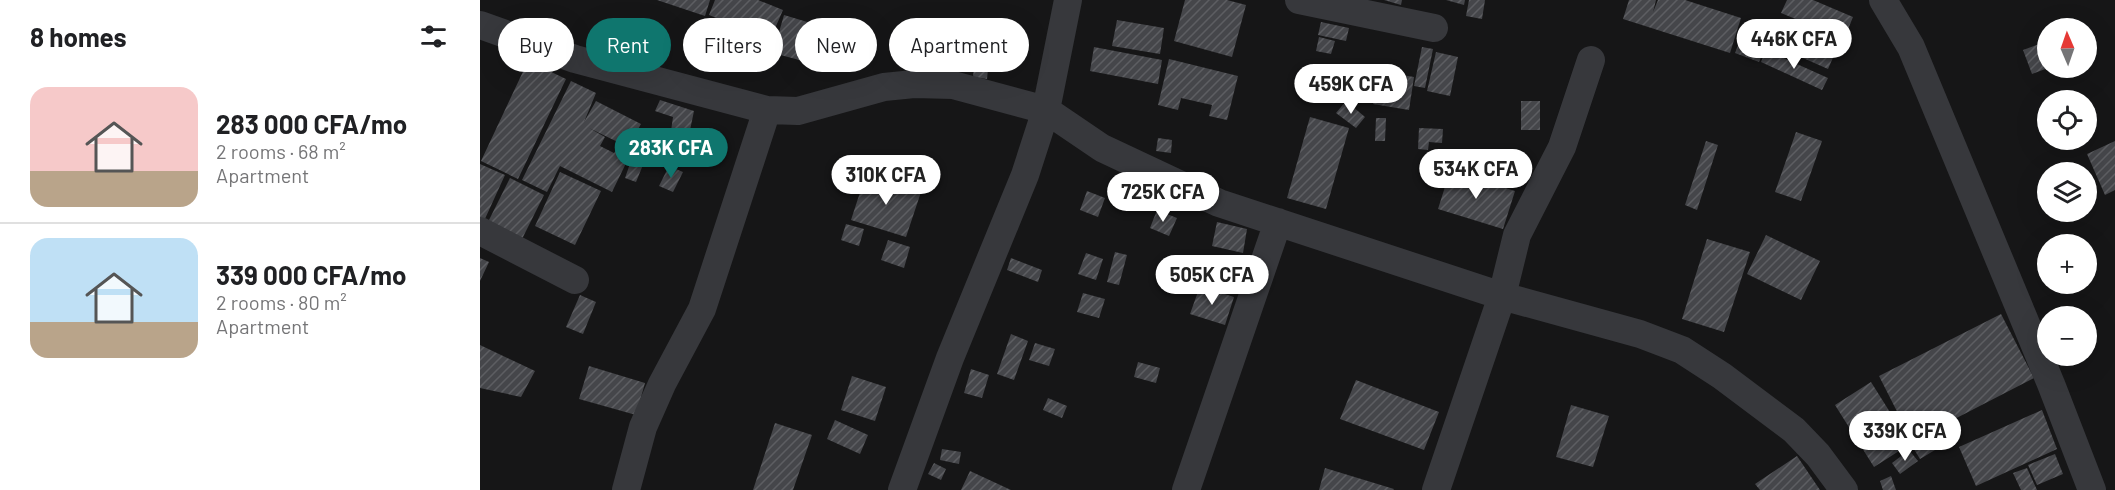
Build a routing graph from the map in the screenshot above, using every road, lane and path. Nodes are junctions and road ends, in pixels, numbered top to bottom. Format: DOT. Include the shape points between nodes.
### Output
graph roads {
  1 [pos="1068,0"];
  2 [pos="1299,0"];
  3 [pos="1883,0"];
  4 [pos="480,25"];
  5 [pos="1434,28"];
  6 [pos="1591,60"];
  7 [pos="767,110"];
  8 [pos="1046,110"];
  9 [pos="1278,222"];
  10 [pos="480,231"];
  11 [pos="575,280"];
  12 [pos="1502,297"];
  13 [pos="626,490"];
  14 [pos="902,490"];
  15 [pos="1185,490"];
  16 [pos="1436,490"];
  17 [pos="1844,490"];
  18 [pos="2092,490"];
  1 -- 8 [label="street"];
  2 -- 5 [label="street"];
  3 -- 18 [label="street" via="1911,47"];
  4 -- 7 [label="street" via="575,59"];
  6 -- 12 [label="street" via="1562,147 1517,235"];
  7 -- 8 [label="street" via="798,111 884,87 914,84 953,85"];
  7 -- 13 [label="street" via="702,309 643,427"];
  8 -- 9 [label="street" via="1102,148 1219,203"];
  8 -- 14 [label="street" via="1025,175 950,358"];
  9 -- 12 [label="street"];
  9 -- 15 [label="street"];
  10 -- 11 [label="street"];
  12 -- 16 [label="street"];
  12 -- 17 [label="street" via="1640,334 1682,350 1794,430"];
}
